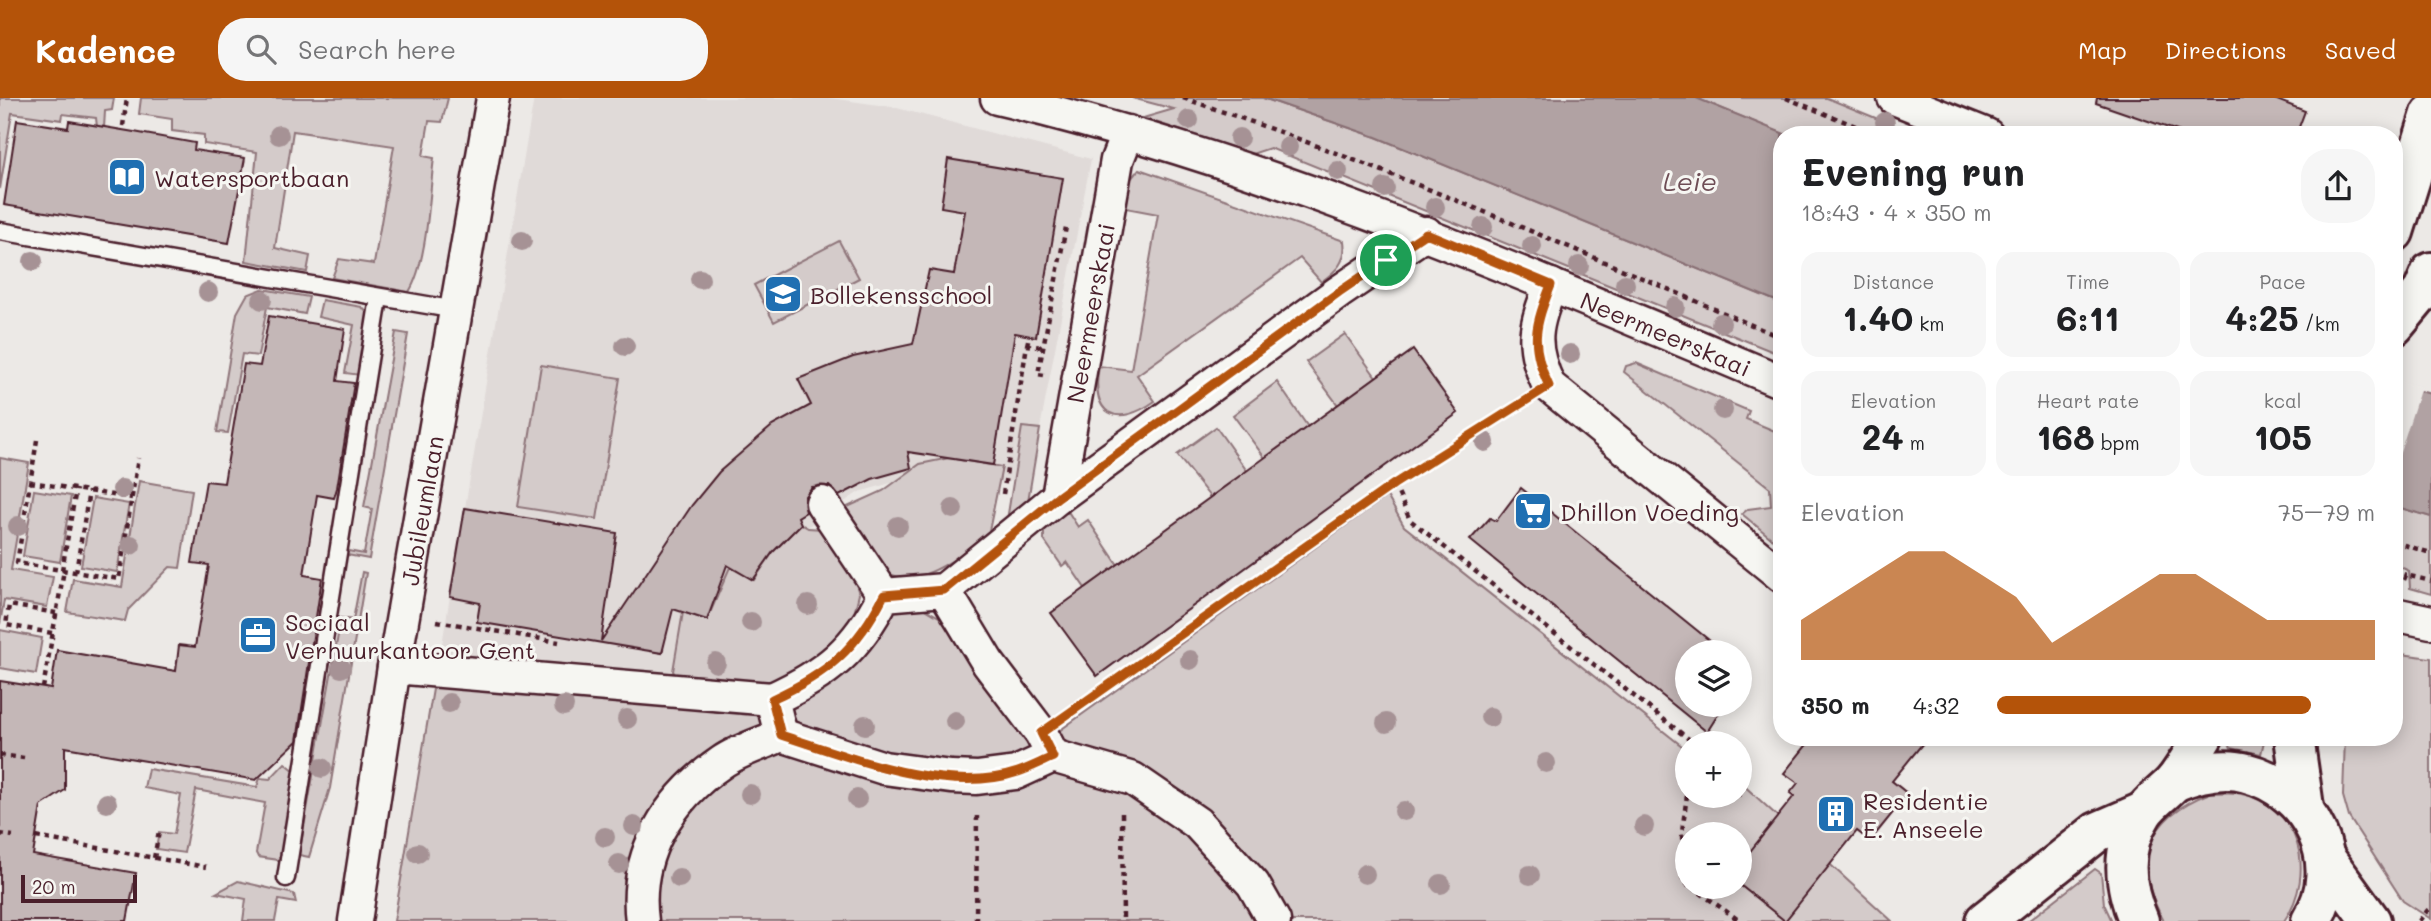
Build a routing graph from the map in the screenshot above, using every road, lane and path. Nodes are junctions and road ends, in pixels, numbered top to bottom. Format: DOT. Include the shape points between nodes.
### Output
graph roads {
  1 [pos="127,98"];
  2 [pos="493,98"];
  3 [pos="997,98"];
  4 [pos="1184,98"];
  5 [pos="1786,98"];
  6 [pos="1894,98"];
  7 [pos="2431,114"];
  8 [pos="123,126"];
  9 [pos="1856,126"];
  10 [pos="1964,126"];
  11 [pos="1128,132"];
  12 [pos="2403,203"];
  13 [pos="0,231"];
  14 [pos="1426,233"];
  15 [pos="1551,285"];
  16 [pos="2420,286"];
  17 [pos="379,298"];
  18 [pos="456,310"];
  19 [pos="2403,312"];
  20 [pos="1773,334"];
  21 [pos="1029,336"];
  22 [pos="1027,345"];
  23 [pos="1043,347"];
  24 [pos="1041,361"];
  25 [pos="1038,374"];
  26 [pos="1773,378"];
  27 [pos="1549,386"];
  28 [pos="37,440"];
  29 [pos="138,457"];
  30 [pos="30,482"];
  31 [pos="1394,484"];
  32 [pos="76,489"];
  33 [pos="89,491"];
  34 [pos="1058,497"];
  35 [pos="132,498"];
  36 [pos="822,503"];
  37 [pos="1007,538"];
  38 [pos="2403,545"];
  39 [pos="2431,554"];
  40 [pos="1773,569"];
  41 [pos="63,570"];
  42 [pos="76,572"];
  43 [pos="2403,574"];
  44 [pos="2406,575"];
  45 [pos="944,590"];
  46 [pos="884,595"];
  47 [pos="56,613"];
  48 [pos="2403,616"];
  49 [pos="446,622"];
  50 [pos="2431,622"];
  51 [pos="52,633"];
  52 [pos="561,643"];
  53 [pos="394,667"];
  54 [pos="43,688"];
  55 [pos="772,699"];
  56 [pos="1678,731"];
  57 [pos="781,735"];
  58 [pos="1047,745"];
  59 [pos="2197,746"];
  60 [pos="2295,746"];
  61 [pos="0,755"];
  62 [pos="24,758"];
  63 [pos="1122,776"];
  64 [pos="977,778"];
  65 [pos="2174,782"];
  66 [pos="2304,807"];
  67 [pos="2143,812"];
  68 [pos="159,832"];
  69 [pos="0,834"];
  70 [pos="13,836"];
  71 [pos="36,837"];
  72 [pos="155,858"];
  73 [pos="2326,859"];
  74 [pos="206,867"];
  75 [pos="286,878"];
  76 [pos="1709,899"];
  77 [pos="2431,906"];
  78 [pos="355,921"];
  79 [pos="642,921"];
  80 [pos="976,921"];
  81 [pos="1123,921"];
  82 [pos="1274,921"];
  83 [pos="1740,921"];
  84 [pos="1984,921"];
  85 [pos="2139,921"];
  86 [pos="2311,921"];
  87 [pos="2371,921"];
  88 [pos="2419,921"];
  1 -- 8 [label="path"];
  2 -- 18 [label="street, Jubileumlaan"];
  3 -- 11 [label="street, Neermeerskaai"];
  4 -- 20 [label="path" via="1275,129"];
  5 -- 9 [label="path"];
  6 -- 10 [label="street"];
  7 -- 12 [label="street"];
  11 -- 14 [label="street, Neermeerskaai"];
  11 -- 34 [label="street, Neermeerskaai" via="1117,160"];
  13 -- 17 [label="lane"];
  14 -- 15 [label="street, Neermeerskaai"];
  14 -- 34 [label="street"];
  15 -- 26 [label="street, Neermeerskaai"];
  15 -- 27 [label="street, Neermeerskaai" via="1538,318 1536,358"];
  16 -- 19 [label="street"];
  17 -- 18 [label="lane"];
  17 -- 75 [label="lane, bridge"];
  18 -- 53 [label="street, Jubileumlaan"];
  21 -- 22 [label="path"];
  22 -- 23 [label="path"];
  22 -- 37 [label="path" via="998,526"];
  24 -- 25 [label="path"];
  27 -- 31 [label="path"];
  27 -- 40 [label="street, Neermeerskaai"];
  28 -- 30 [label="path"];
  29 -- 35 [label="path"];
  30 -- 32 [label="path"];
  30 -- 41 [label="path" via="17,563"];
  31 -- 56 [label="path" via="1410,520"];
  31 -- 58 [label="path"];
  32 -- 33 [label="path"];
  32 -- 41 [label="path"];
  33 -- 35 [label="path"];
  33 -- 42 [label="path"];
  34 -- 37 [label="street"];
  35 -- 42 [label="path" via="119,579"];
  36 -- 46 [label="street"];
  37 -- 45 [label="street"];
  38 -- 39 [label="path"];
  41 -- 42 [label="path"];
  41 -- 47 [label="path"];
  43 -- 44 [label="path"];
  45 -- 46 [label="street"];
  45 -- 58 [label="street" via="988,663"];
  46 -- 55 [label="street" via="854,646 821,672"];
  47 -- 51 [label="path"];
  47 -- 51 [label="path" via="9,605 6,625"];
  48 -- 50 [label="street"];
  49 -- 52 [label="path"];
  51 -- 54 [label="path"];
  53 -- 55 [label="street"];
  53 -- 78 [label="street, Jubileumlaan"];
  55 -- 57 [label="street"];
  57 -- 64 [label="street" via="884,768"];
  57 -- 79 [label="street" via="723,761 677,799 652,842 639,895"];
  58 -- 63 [label="street"];
  58 -- 64 [label="street" via="1016,772"];
  59 -- 65 [label="street"];
  60 -- 66 [label="street"];
  61 -- 62 [label="path"];
  63 -- 81 [label="path"];
  63 -- 82 [label="street" via="1197,822 1253,884"];
  64 -- 80 [label="path"];
  65 -- 66 [label="street" via="2211,771 2246,772 2278,785"];
  65 -- 67 [label="street"];
  66 -- 73 [label="street" via="2319,832"];
  67 -- 84 [label="street" via="2097,832"];
  67 -- 85 [label="street" via="2130,839 2125,868 2129,898"];
  68 -- 72 [label="path"];
  69 -- 70 [label="path"];
  71 -- 72 [label="path"];
  72 -- 74 [label="path"];
  73 -- 86 [label="street" via="2325,887"];
  73 -- 87 [label="street"];
  76 -- 83 [label="path"];
  77 -- 88 [label="path"];
}
